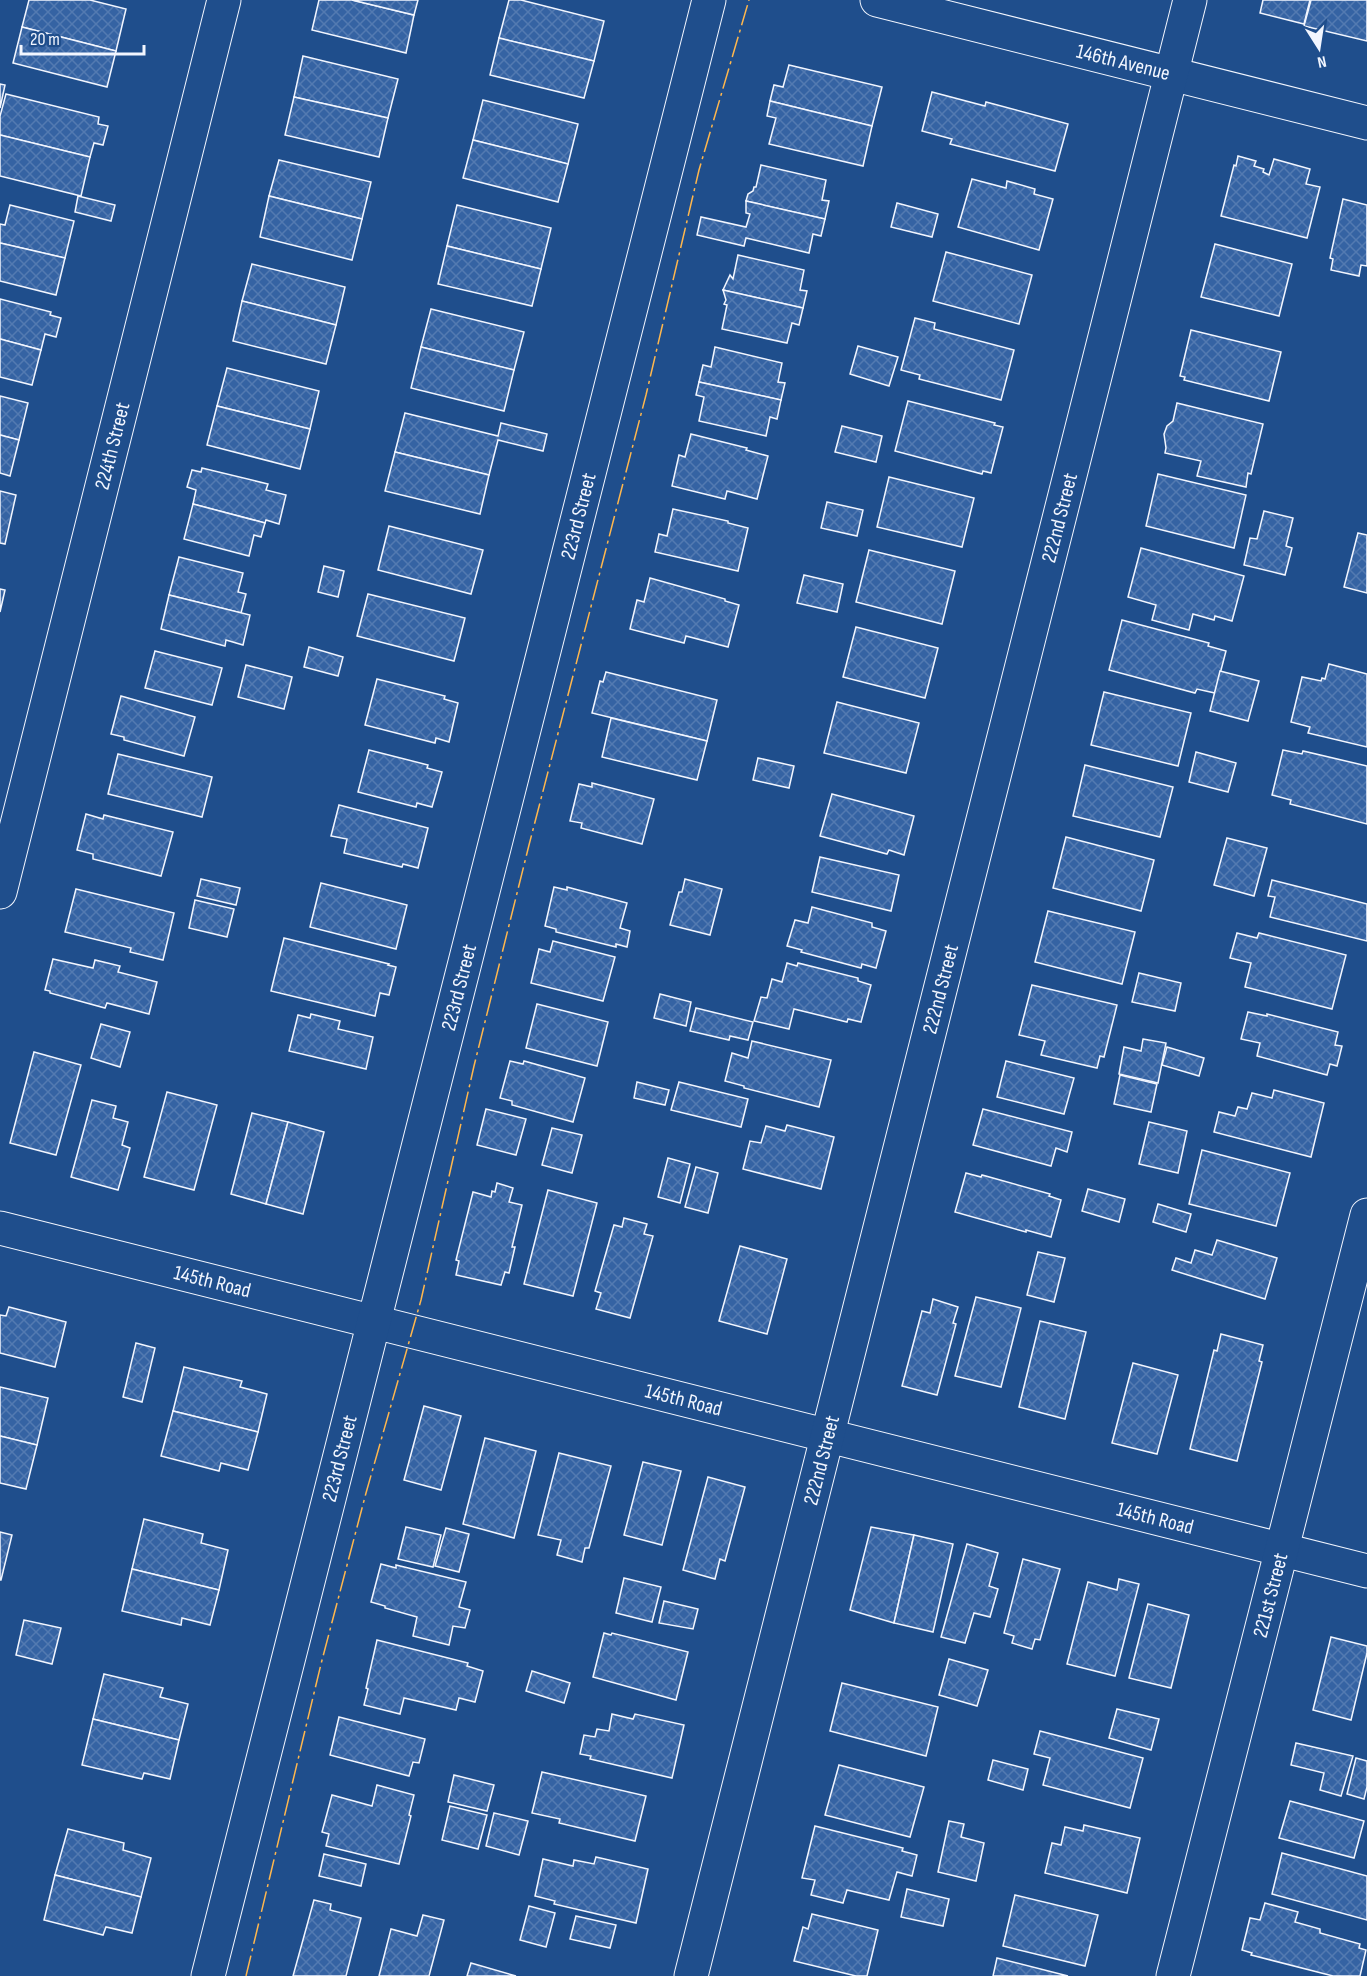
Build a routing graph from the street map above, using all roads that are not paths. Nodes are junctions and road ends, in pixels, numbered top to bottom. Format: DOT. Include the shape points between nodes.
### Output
graph roads {
  1 [pos="224,0"];
  2 [pos="709,0"];
  3 [pos="877,0"];
  4 [pos="1191,0"];
  5 [pos="1172,74"];
  6 [pos="1367,123"];
  7 [pos="0,892"];
  8 [pos="1367,1215"];
  9 [pos="0,1228"];
  10 [pos="374,1321"];
  11 [pos="829,1435"];
  12 [pos="1282,1550"];
  13 [pos="1367,1571"];
  14 [pos="208,1976"];
  15 [pos="691,1976"];
  16 [pos="1173,1976"];
  1 -- 7 [label="street, 224th Street"];
  2 -- 10 [label="street, 223rd Street"];
  3 -- 5 [label="street, 146th Avenue"];
  4 -- 5 [label="street, 222nd Street"];
  5 -- 6 [label="street, 146th Avenue"];
  5 -- 11 [label="street, 222nd Street"];
  8 -- 12 [label="street, 221st Street"];
  9 -- 10 [label="street, 145th Road"];
  10 -- 11 [label="street, 145th Road"];
  10 -- 14 [label="street, 223rd Street"];
  11 -- 12 [label="street, 145th Road"];
  11 -- 15 [label="street, 222nd Street"];
  12 -- 13 [label="street, 145th Road"];
  12 -- 16 [label="street, 221st Street"];
}
